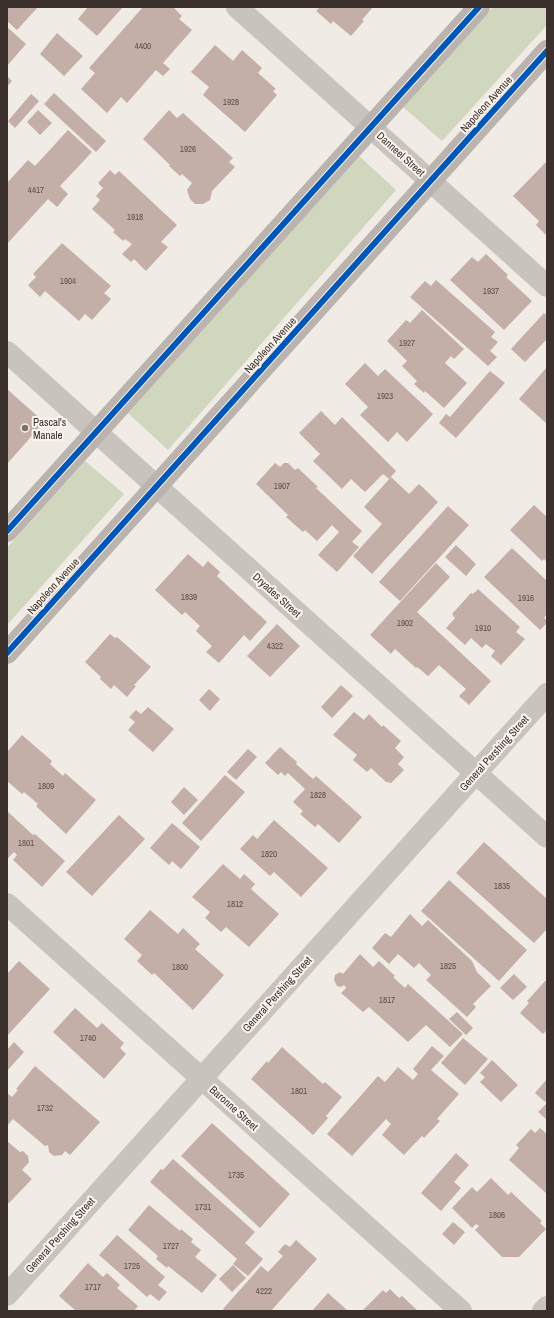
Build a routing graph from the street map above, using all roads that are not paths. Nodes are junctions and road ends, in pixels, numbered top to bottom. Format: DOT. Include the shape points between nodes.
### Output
graph roads {
  1 [pos="237,7"];
  2 [pos="479,7"];
  3 [pos="547,50"];
  4 [pos="370,127"];
  5 [pos="430,181"];
  6 [pos="547,286"];
  7 [pos="7,352"];
  8 [pos="96,432"];
  9 [pos="156,486"];
  10 [pos="7,531"];
  11 [pos="7,653"];
  12 [pos="547,694"];
  13 [pos="476,773"];
  14 [pos="547,837"];
  15 [pos="7,904"];
  16 [pos="201,1078"];
  17 [pos="7,1294"];
  18 [pos="547,1307"];
  19 [pos="461,1311"];
  20 [pos="544,1311"];
  1 -- 4 [label="street, Danneel Street"];
  2 -- 4 [label="main road"];
  3 -- 5 [label="main road, Napoleon Avenue"];
  4 -- 5 [label="street, Danneel Street"];
  4 -- 8 [label="main road"];
  5 -- 6 [label="street, Danneel Street"];
  5 -- 9 [label="main road, Napoleon Avenue"];
  7 -- 8 [label="street, Dryades Street"];
  8 -- 9 [label="street, Dryades Street"];
  8 -- 10 [label="main road"];
  9 -- 11 [label="main road, Napoleon Avenue"];
  9 -- 13 [label="street, Dryades Street"];
  12 -- 13 [label="street, General Pershing Street"];
  13 -- 14 [label="street, Dryades Street"];
  13 -- 16 [label="street, General Pershing Street"];
  15 -- 16 [label="street, Baronne Street"];
  16 -- 17 [label="street, General Pershing Street"];
  16 -- 19 [label="street, Baronne Street"];
  18 -- 20 [label="street"];
}
